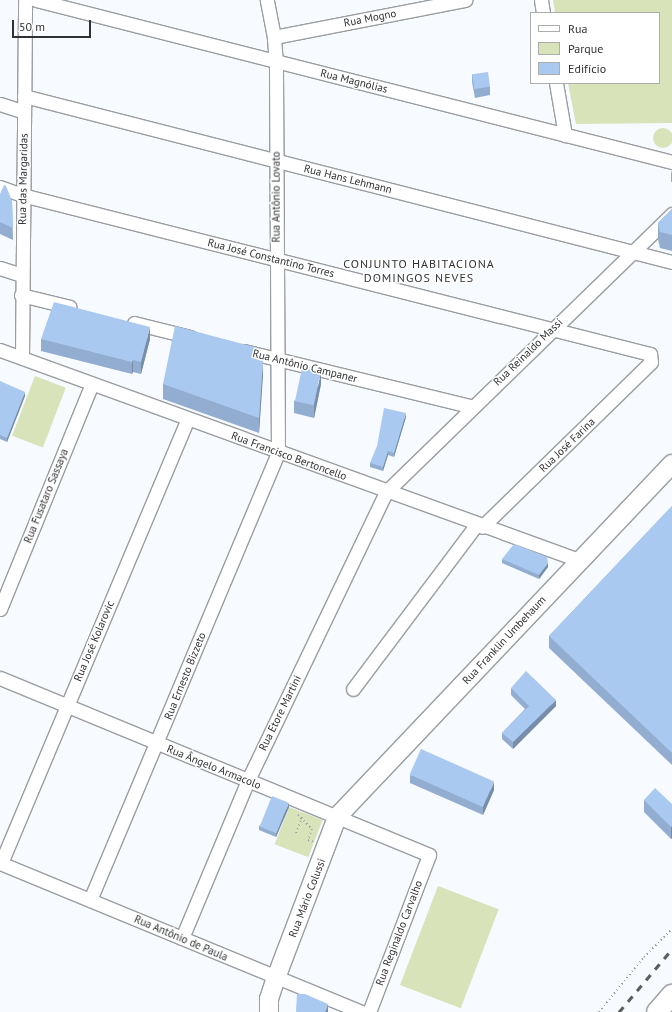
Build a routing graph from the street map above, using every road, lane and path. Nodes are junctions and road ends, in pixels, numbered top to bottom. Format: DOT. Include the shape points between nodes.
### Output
graph roads {
  1 [pos="25,0"];
  2 [pos="36,0"];
  3 [pos="267,0"];
  4 [pos="465,0"];
  5 [pos="541,0"];
  6 [pos="543,12"];
  7 [pos="274,37"];
  8 [pos="276,62"];
  9 [pos="556,84"];
  10 [pos="24,96"];
  11 [pos="0,104"];
  12 [pos="24,112"];
  13 [pos="565,135"];
  14 [pos="276,161"];
  15 [pos="672,162"];
  16 [pos="0,187"];
  17 [pos="22,195"];
  18 [pos="672,214"];
  19 [pos="633,252"];
  20 [pos="276,259"];
  21 [pos="672,262"];
  22 [pos="0,268"];
  23 [pos="21,275"];
  24 [pos="21,295"];
  25 [pos="83,311"];
  26 [pos="122,320"];
  27 [pos="551,330"];
  28 [pos="200,340"];
  29 [pos="231,348"];
  30 [pos="1,352"];
  31 [pos="22,357"];
  32 [pos="277,359"];
  33 [pos="651,362"];
  34 [pos="92,384"];
  35 [pos="473,407"];
  36 [pos="188,419"];
  37 [pos="278,452"];
  38 [pos="672,464"];
  39 [pos="386,492"];
  40 [pos="479,526"];
  41 [pos="579,560"];
  42 [pos="0,609"];
  43 [pos="0,678"];
  44 [pos="352,689"];
  45 [pos="66,705"];
  46 [pos="157,744"];
  47 [pos="248,780"];
  48 [pos="296,812"];
  49 [pos="304,812"];
  50 [pos="337,817"];
  51 [pos="302,818"];
  52 [pos="296,833"];
  53 [pos="308,840"];
  54 [pos="429,855"];
  55 [pos="0,863"];
  56 [pos="90,900"];
  57 [pos="672,929"];
  58 [pos="182,938"];
  59 [pos="276,978"];
  60 [pos="672,995"];
  61 [pos="274,1006"];
  62 [pos="362,1012"];
  63 [pos="369,1012"];
  64 [pos="599,1012"];
  65 [pos="657,1012"];
  1 -- 10 [label="street, Rua das Margaridas"];
  2 -- 8 [label="street, Rua Magnólias"];
  3 -- 7 [label="street, Rua Antônio Lovato"];
  4 -- 7 [label="street, Rua Mogno"];
  5 -- 6 [label="street"];
  7 -- 8 [label="street, Rua Antônio Lovato"];
  8 -- 13 [label="street, Rua Magnólias"];
  8 -- 14 [label="street, Rua Antônio Lovato"];
  9 -- 13 [label="street"];
  10 -- 12 [label="street, Rua das Margaridas"];
  10 -- 14 [label="street, Rua Hans Lehmann"];
  11 -- 12 [label="street"];
  12 -- 17 [label="street, Rua das Margaridas"];
  13 -- 15 [label="street, Rua Magnólias"];
  14 -- 19 [label="street, Rua Hans Lehmann"];
  14 -- 20 [label="street, Rua Antônio Lovato"];
  16 -- 17 [label="street, Rua José Constantino Torres"];
  17 -- 20 [label="street, Rua José Constantino Torres"];
  17 -- 23 [label="street, Rua das Margaridas"];
  18 -- 19 [label="street, Rua Reinaldo Massi"];
  19 -- 21 [label="street, Rua Hans Lehmann"];
  19 -- 27 [label="street, Rua Reinaldo Massi"];
  20 -- 27 [label="street, Rua José Constantino Torres"];
  20 -- 32 [label="street, Rua Antônio Lovato"];
  22 -- 23 [label="street"];
  23 -- 24 [label="street, Rua das Margaridas"];
  24 -- 25 [label="street"];
  24 -- 31 [label="street, Rua das Margaridas"];
  26 -- 28 [label="street"];
  27 -- 33 [label="street, Rua José Constantino Torres" via="650,354"];
  27 -- 35 [label="street, Rua Reinaldo Massi"];
  29 -- 32 [label="street, Rua Antônio Campaner"];
  30 -- 31 [label="street, Rua Francisco Bertoncello"];
  31 -- 34 [label="street, Rua Francisco Bertoncello"];
  32 -- 35 [label="street, Rua Antônio Campaner"];
  32 -- 37 [label="street, Rua Antônio Lovato"];
  33 -- 40 [label="street, Rua José Farina"];
  34 -- 36 [label="street, Rua Francisco Bertoncello"];
  34 -- 42 [label="street, Rua Fusataro Sassaya"];
  35 -- 39 [label="street, Rua Reinaldo Massi"];
  36 -- 37 [label="street, Rua Francisco Bertoncello"];
  36 -- 45 [label="street, Rua José Kolarovic"];
  37 -- 39 [label="street, Rua Francisco Bertoncello"];
  37 -- 46 [label="street, Rua Ernesto Bizzeto"];
  38 -- 41 [label="street, Rua Franklin Umbehaum"];
  39 -- 40 [label="street, Rua Francisco Bertoncello"];
  39 -- 47 [label="street, Rua Etore Martini"];
  40 -- 41 [label="street, Rua Francisco Bertoncello"];
  40 -- 44 [label="street, Rua José Farina"];
  41 -- 50 [label="street, Rua Franklin Umbehaum"];
  43 -- 45 [label="street, Rua Ângelo Armacolo"];
  45 -- 46 [label="street, Rua Ângelo Armacolo"];
  45 -- 55 [label="street, Rua José Kolarovic"];
  46 -- 47 [label="street, Rua Ângelo Armacolo"];
  46 -- 56 [label="street, Rua Ernesto Bizzeto"];
  47 -- 50 [label="street, Rua Ângelo Armacolo"];
  47 -- 58 [label="street, Rua Etore Martini"];
  48 -- 51 [label="path"];
  49 -- 51 [label="path"];
  50 -- 54 [label="street, Rua Ângelo Armacolo"];
  50 -- 59 [label="street, Rua Mário Colussi"];
  51 -- 52 [label="path"];
  51 -- 53 [label="path" via="312,829"];
  54 -- 63 [label="street, Rua Reginaldo Carvalho"];
  55 -- 56 [label="street, Rua Antônio de Paula"];
  56 -- 58 [label="street, Rua Antônio de Paula"];
  57 -- 64 [label="path" via="644,957"];
  58 -- 59 [label="street, Rua Antônio de Paula"];
  59 -- 61 [label="street, Rua Mário Colussi"];
  59 -- 62 [label="street, Rua Antônio de Paula"];
  60 -- 65 [label="main road"];
}
